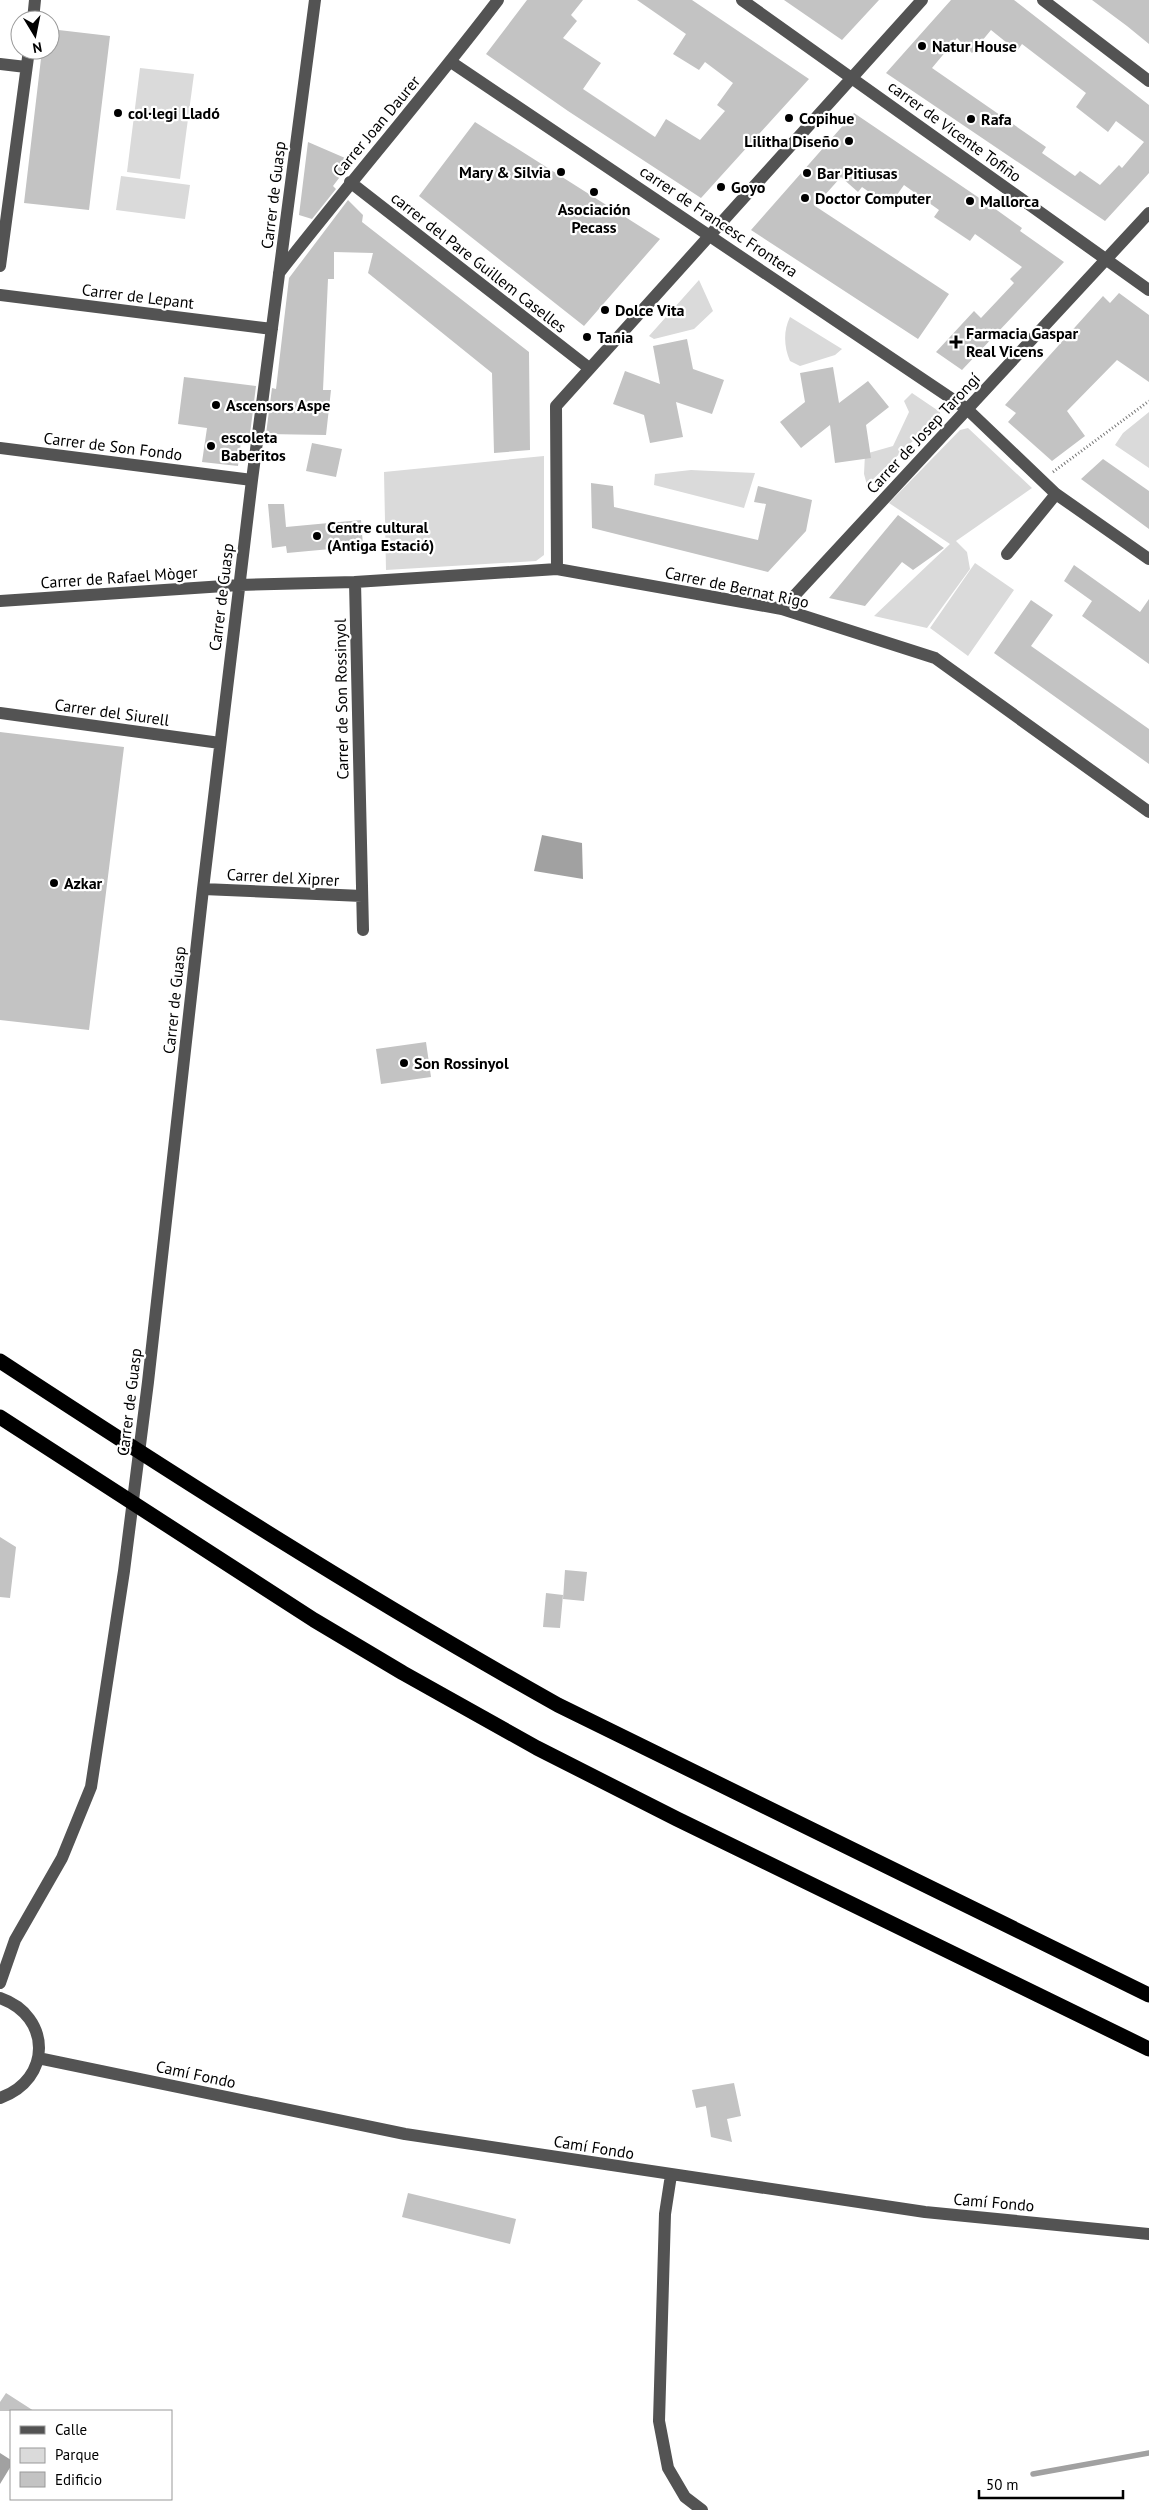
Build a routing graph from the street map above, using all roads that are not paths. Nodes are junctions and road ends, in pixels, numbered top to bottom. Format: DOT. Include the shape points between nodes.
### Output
graph roads {
  1 [pos="315,0"];
  2 [pos="498,0"];
  3 [pos="742,0"];
  4 [pos="922,0"];
  5 [pos="1043,0"];
  6 [pos="27,60"];
  7 [pos="451,62"];
  8 [pos="0,64"];
  9 [pos="26,67"];
  10 [pos="853,78"];
  11 [pos="1149,81"];
  12 [pos="350,182"];
  13 [pos="1149,213"];
  14 [pos="710,234"];
  15 [pos="1106,260"];
  16 [pos="0,266"];
  17 [pos="279,273"];
  18 [pos="1149,290"];
  19 [pos="0,295"];
  20 [pos="272,330"];
  21 [pos="588,368"];
  22 [pos="968,409"];
  23 [pos="0,448"];
  24 [pos="252,480"];
  25 [pos="1056,494"];
  26 [pos="1007,554"];
  27 [pos="1149,559"];
  28 [pos="557,569"];
  29 [pos="355,582"];
  30 [pos="239,584"];
  31 [pos="0,601"];
  32 [pos="782,609"];
  33 [pos="0,713"];
  34 [pos="220,743"];
  35 [pos="1149,812"];
  36 [pos="203,889"];
  37 [pos="362,896"];
  38 [pos="363,930"];
  39 [pos="0,1361"];
  40 [pos="0,1417"];
  41 [pos="0,1983"];
  42 [pos="1149,1996"];
  43 [pos="0,1998"];
  44 [pos="1149,2049"];
  45 [pos="38,2058"];
  46 [pos="0,2098"];
  47 [pos="671,2175"];
  48 [pos="1149,2234"];
  49 [pos="702,2510"];
  1 -- 17 [label="street, Carrer de Guasp"];
  2 -- 7 [label="street, Carrer Joan Daurer"];
  3 -- 10 [label="street, carrer de Vicente Tofiño"];
  4 -- 10 [label="street"];
  5 -- 11 [label="street"];
  6 -- 9 [label="street"];
  7 -- 12 [label="street, Carrer Joan Daurer"];
  7 -- 14 [label="street, carrer de Francesc Frontera"];
  8 -- 9 [label="street"];
  9 -- 16 [label="street"];
  10 -- 14 [label="street"];
  10 -- 15 [label="street, carrer de Vicente Tofiño"];
  12 -- 17 [label="street, Carrer Joan Daurer"];
  12 -- 21 [label="street, carrer del Pare Guillem Caselles"];
  13 -- 15 [label="street, Carrer de Josep Tarongí"];
  14 -- 21 [label="street"];
  14 -- 22 [label="street, carrer de Francesc Frontera"];
  15 -- 18 [label="street, carrer de Vicente Tofiño"];
  15 -- 22 [label="street, Carrer de Josep Tarongí"];
  17 -- 20 [label="street, Carrer de Guasp"];
  19 -- 20 [label="street, Carrer de Lepant"];
  20 -- 24 [label="street, Carrer de Guasp"];
  21 -- 28 [label="street" via="556,406"];
  22 -- 25 [label="street, carrer de Francesc Frontera"];
  22 -- 32 [label="street, Carrer de Josep Tarongí"];
  23 -- 24 [label="street, Carrer de Son Fondo"];
  24 -- 30 [label="street, Carrer de Guasp"];
  25 -- 26 [label="street"];
  25 -- 27 [label="street, carrer de Francesc Frontera"];
  28 -- 29 [label="street, Carrer de Bernat Rigo"];
  28 -- 32 [label="street, Carrer de Bernat Rigo"];
  29 -- 30 [label="street"];
  29 -- 37 [label="street, Carrer de Son Rossinyol"];
  30 -- 31 [label="street, Carrer de Rafael Mòger"];
  30 -- 34 [label="street, Carrer de Guasp"];
  32 -- 35 [label="street, Carrer de Bernat Rigo" via="935,658"];
  33 -- 34 [label="street, Carrer del Siurell"];
  34 -- 36 [label="street, Carrer de Guasp"];
  36 -- 37 [label="street, Carrer del Xiprer"];
  36 -- 41 [label="street, Carrer de Guasp" via="148,1382 124,1571 91,1787 62,1858 14,1940"];
  37 -- 38 [label="street, Carrer de Son Rossinyol"];
  39 -- 42 [label="highway" via="328,1572 558,1705"];
  40 -- 44 [label="highway" via="314,1620 537,1748"];
  43 -- 45 [label="street" via="25,2012 34,2025 39,2041"];
  45 -- 46 [label="street" via="24,2085"];
  45 -- 47 [label="street, Camí Fondo" via="405,2134"];
  47 -- 48 [label="street, Camí Fondo" via="925,2212"];
  47 -- 49 [label="street" via="665,2214 659,2421 668,2468 685,2497"];
}
